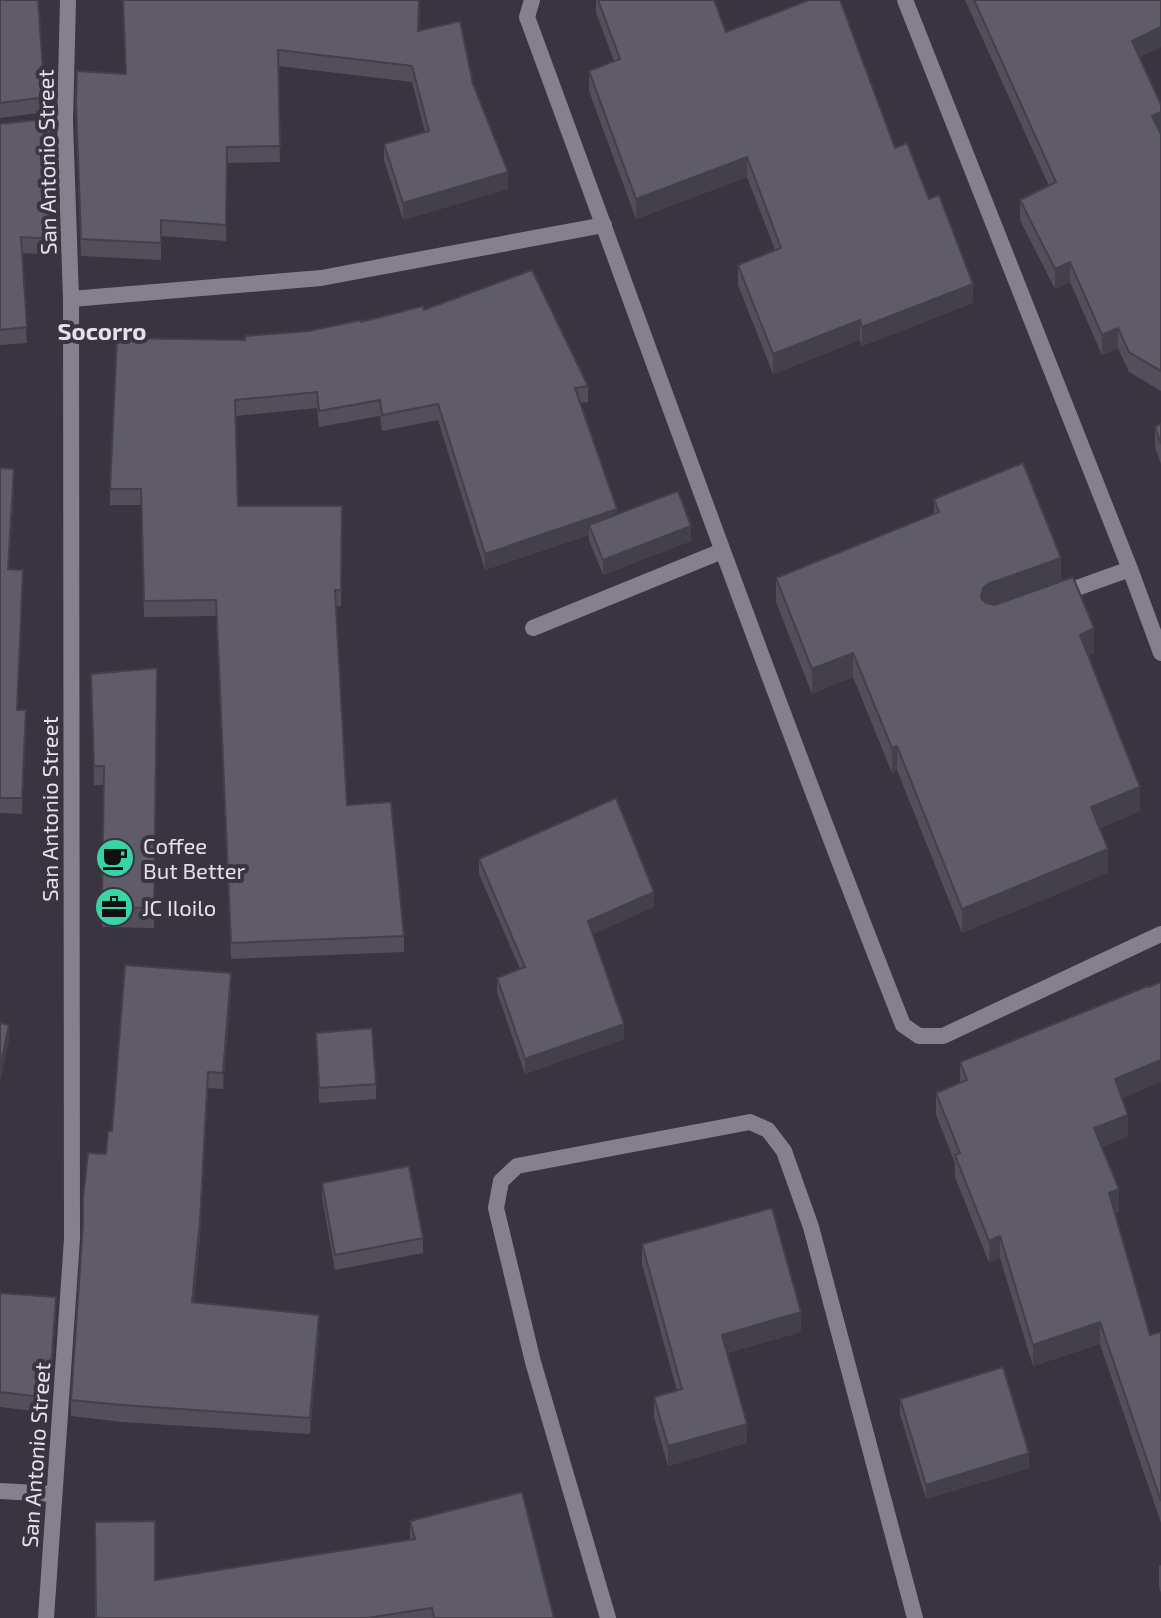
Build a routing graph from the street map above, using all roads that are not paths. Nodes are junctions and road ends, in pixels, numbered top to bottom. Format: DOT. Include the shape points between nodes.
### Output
graph roads {
  1 [pos="68,0"];
  2 [pos="532,0"];
  3 [pos="905,0"];
  4 [pos="604,225"];
  5 [pos="71,299"];
  6 [pos="722,551"];
  7 [pos="1130,569"];
  8 [pos="1047,599"];
  9 [pos="533,628"];
  10 [pos="1161,653"];
  11 [pos="1161,934"];
  12 [pos="0,1491"];
  13 [pos="53,1494"];
  14 [pos="46,1618"];
  15 [pos="608,1618"];
  16 [pos="915,1618"];
  1 -- 5 [label="street, San Antonio Street" via="59,122"];
  2 -- 4 [label="street" via="527,17"];
  3 -- 7 [label="street"];
  4 -- 5 [label="street" via="321,278"];
  4 -- 6 [label="street"];
  5 -- 13 [label="street, San Antonio Street" via="72,1239"];
  6 -- 9 [label="street"];
  6 -- 11 [label="street" via="903,1025 919,1036 943,1036"];
  7 -- 8 [label="street"];
  7 -- 10 [label="street"];
  12 -- 13 [label="street"];
  13 -- 14 [label="street, San Antonio Street"];
  15 -- 16 [label="street" via="533,1362 496,1208 501,1181 517,1166 750,1122 768,1130 784,1151 811,1227"];
}
